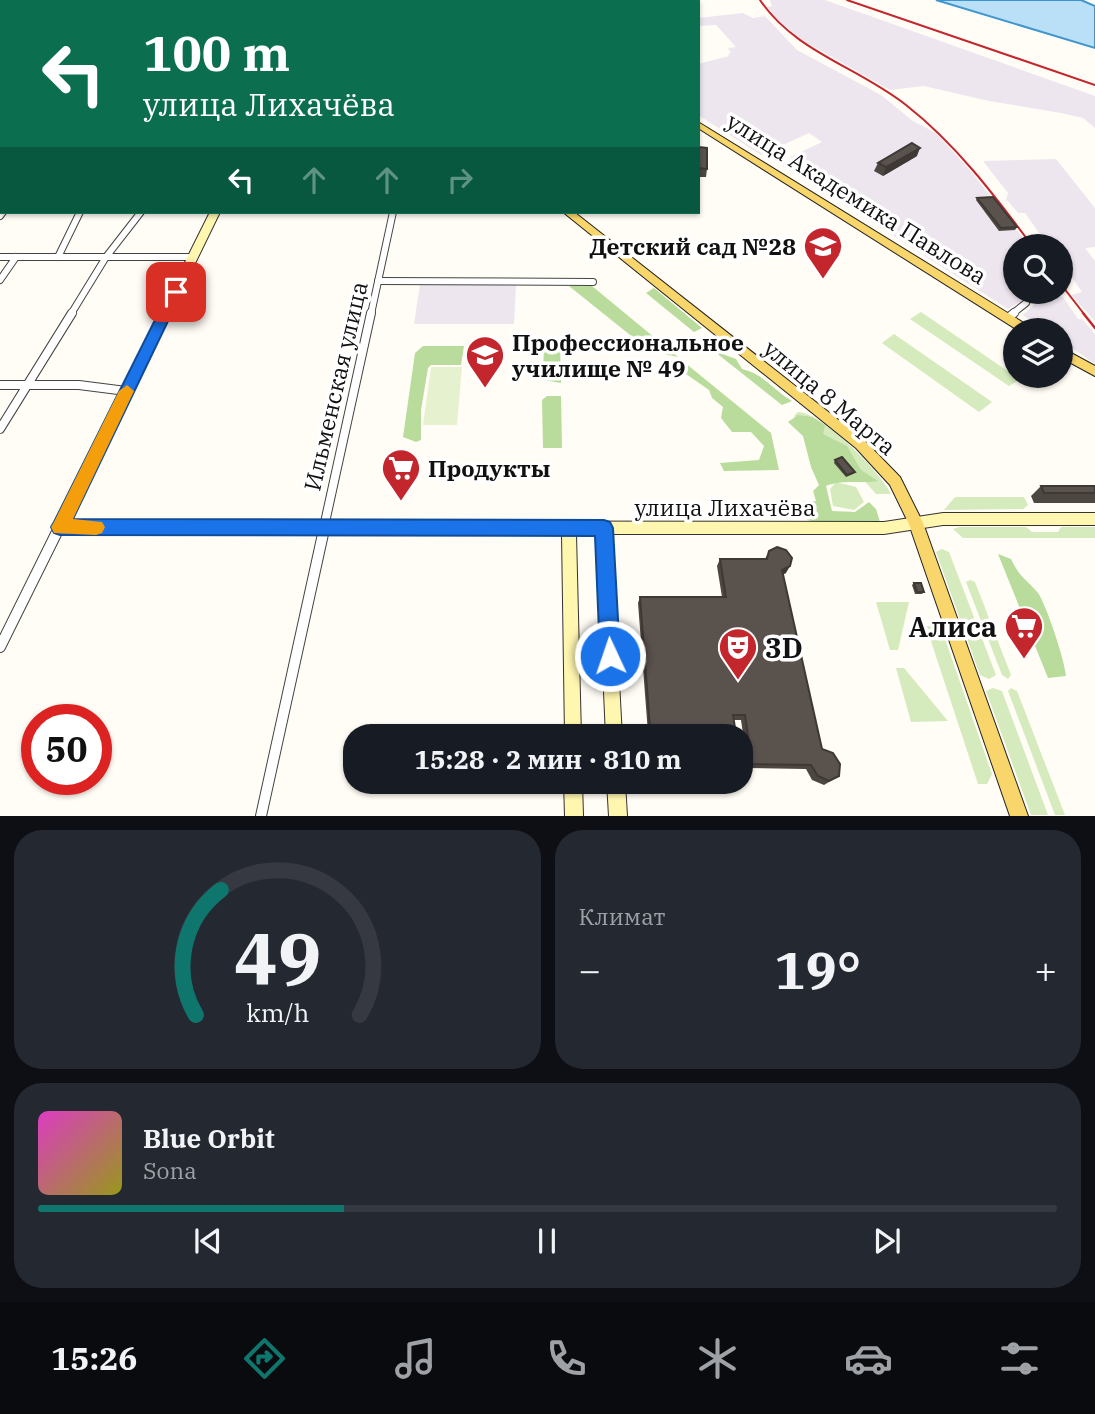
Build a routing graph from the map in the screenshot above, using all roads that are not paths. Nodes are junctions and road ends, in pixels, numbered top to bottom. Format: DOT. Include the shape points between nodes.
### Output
graph roads {
  1 [pos="700,125"];
  2 [pos="79,214"];
  3 [pos="139,214"];
  4 [pos="214,214"];
  5 [pos="393,214"];
  6 [pos="571,214"];
  7 [pos="0,257"];
  8 [pos="16,257"];
  9 [pos="58,257"];
  10 [pos="106,257"];
  11 [pos="193,257"];
  12 [pos="0,280"];
  13 [pos="378,281"];
  14 [pos="593,282"];
  15 [pos="1025,304"];
  16 [pos="1008,318"];
  17 [pos="1073,359"];
  18 [pos="1095,372"];
  19 [pos="25,384"];
  20 [pos="0,385"];
  21 [pos="127,391"];
  22 [pos="0,429"];
  23 [pos="1095,519"];
  24 [pos="916,523"];
  25 [pos="60,527"];
  26 [pos="323,527"];
  27 [pos="569,528"];
  28 [pos="604,528"];
  29 [pos="0,647"];
  30 [pos="573,724"];
  31 [pos="613,724"];
  32 [pos="573,794"];
  33 [pos="617,794"];
  34 [pos="261,816"];
  35 [pos="574,816"];
  36 [pos="618,816"];
  37 [pos="1019,816"];
  1 -- 16 [label="main road, улица Академика Павлова"];
  2 -- 9 [label="street"];
  3 -- 10 [label="street"];
  4 -- 11 [label="street"];
  5 -- 13 [label="street, Ильменская улица"];
  6 -- 24 [label="main road, улица 8 Марта" via="860,444 895,481"];
  7 -- 8 [label="street"];
  8 -- 9 [label="street"];
  8 -- 12 [label="street"];
  9 -- 10 [label="street"];
  10 -- 11 [label="street"];
  10 -- 19 [label="street"];
  11 -- 21 [label="street"];
  13 -- 14 [label="street"];
  13 -- 26 [label="street, Ильменская улица"];
  15 -- 16 [label="street"];
  17 -- 18 [label="main road"];
  19 -- 20 [label="street"];
  19 -- 21 [label="street"];
  19 -- 22 [label="street"];
  21 -- 25 [label="street"];
  23 -- 24 [label="street, улица Лихачёва"];
  24 -- 28 [label="street, улица Лихачёва" via="884,528"];
  24 -- 37 [label="main road, улица 8 Марта"];
  25 -- 26 [label="street, улица Лихачёва"];
  25 -- 29 [label="street"];
  26 -- 27 [label="street, улица Лихачёва"];
  26 -- 34 [label="street, Ильменская улица"];
  27 -- 28 [label="street, улица Лихачёва"];
  27 -- 30 [label="main road"];
  28 -- 31 [label="street"];
  32 -- 35 [label="main road"];
  33 -- 36 [label="street"];
}
